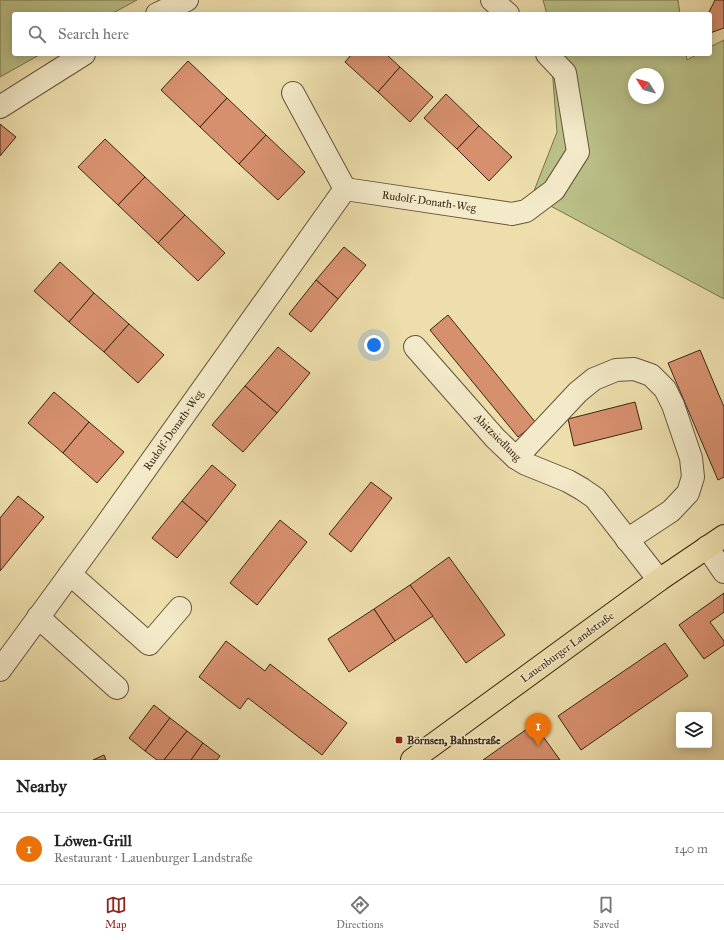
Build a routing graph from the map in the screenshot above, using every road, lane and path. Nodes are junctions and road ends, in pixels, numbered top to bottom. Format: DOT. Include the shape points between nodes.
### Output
graph roads {
  1 [pos="187,0"];
  2 [pos="492,0"];
  3 [pos="161,12"];
  4 [pos="506,12"];
  5 [pos="81,56"];
  6 [pos="549,56"];
  7 [pos="293,93"];
  8 [pos="0,107"];
  9 [pos="345,189"];
  10 [pos="415,347"];
  11 [pos="516,458"];
  12 [pos="627,540"];
  13 [pos="715,542"];
  14 [pos="724,572"];
  15 [pos="70,574"];
  16 [pos="659,580"];
  17 [pos="180,608"];
  18 [pos="38,617"];
  19 [pos="0,670"];
  20 [pos="117,688"];
  21 [pos="412,760"];
  1 -- 3 [label="street"];
  2 -- 4 [label="street"];
  5 -- 8 [label="street"];
  6 -- 9 [label="street, Rudolf-Donath-Weg" via="565,73 578,152 554,190 526,210 512,214"];
  7 -- 9 [label="street"];
  9 -- 15 [label="street, Rudolf-Donath-Weg"];
  10 -- 11 [label="street, Abitzsiedlung"];
  11 -- 12 [label="street, Abitzsiedlung" via="568,481 595,498"];
  11 -- 12 [label="street" via="578,392 594,379 616,370 634,369 651,376 665,390 673,405 691,458 693,477 688,493 671,511"];
  12 -- 16 [label="street, Abitzsiedlung"];
  13 -- 14 [label="street"];
  13 -- 16 [label="main road, Lauenburger Landstraße"];
  15 -- 17 [label="street" via="149,644"];
  15 -- 18 [label="street, Rudolf-Donath-Weg"];
  16 -- 21 [label="main road, Lauenburger Landstraße"];
  18 -- 19 [label="street, Rudolf-Donath-Weg"];
  18 -- 20 [label="street"];
}
